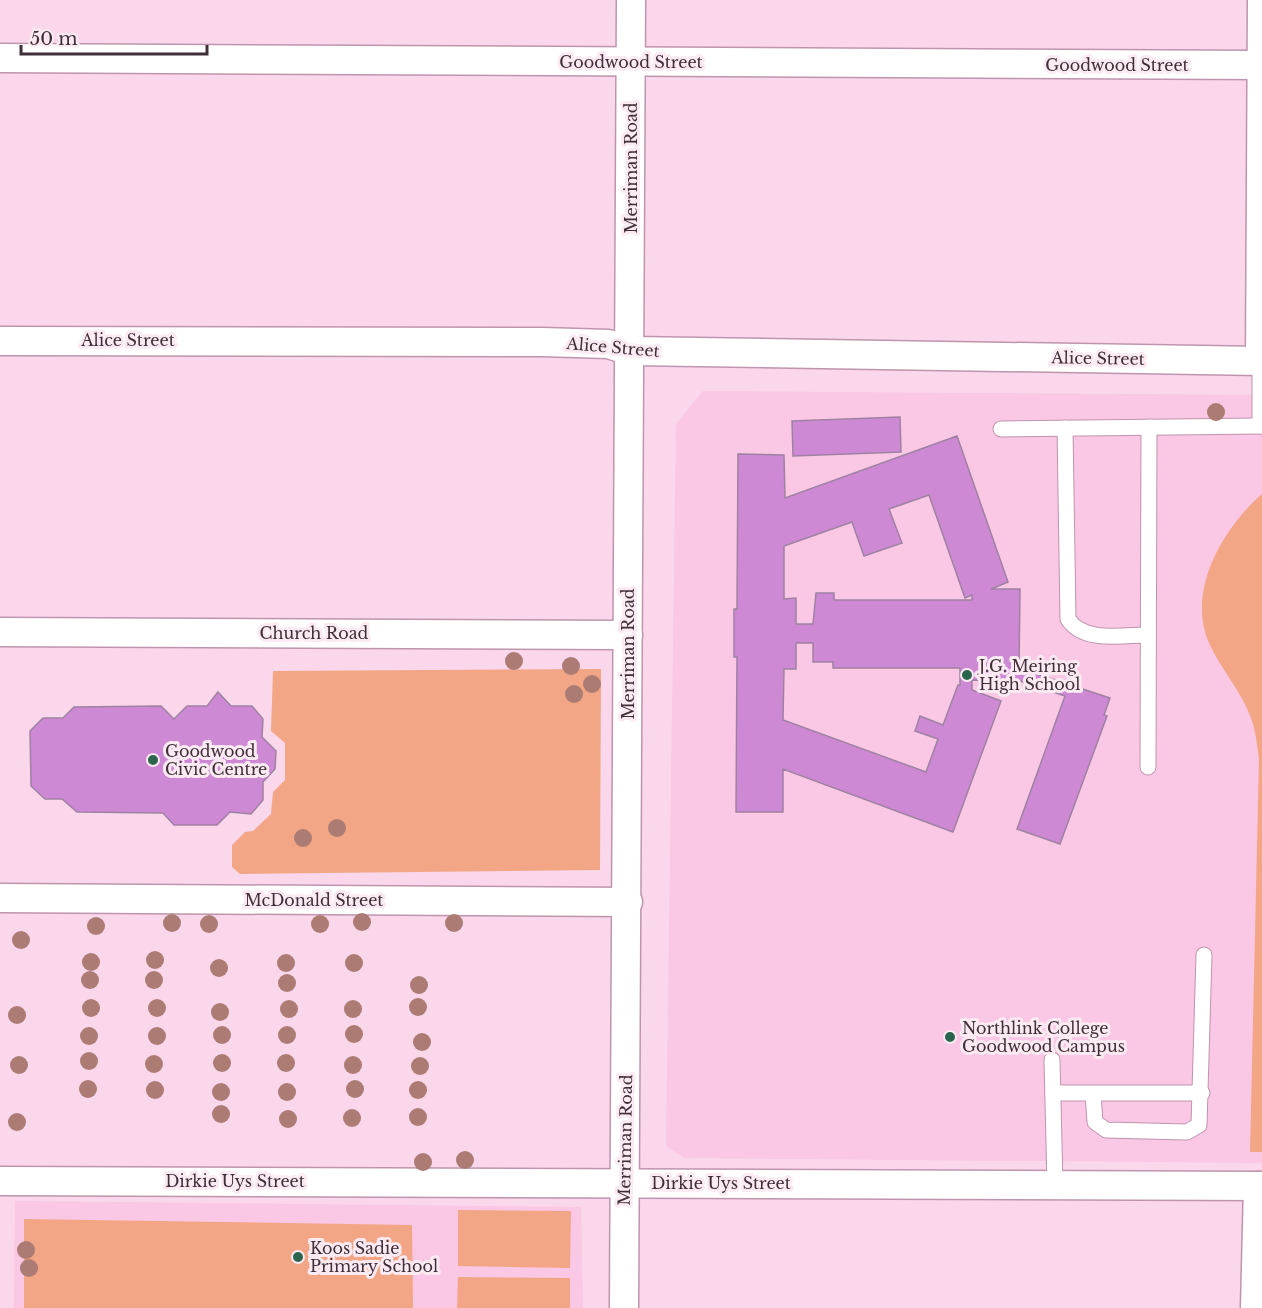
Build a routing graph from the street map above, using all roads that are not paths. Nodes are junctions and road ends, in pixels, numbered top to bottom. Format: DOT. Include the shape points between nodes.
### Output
graph roads {
  1 [pos="631,0"];
  2 [pos="1262,0"];
  3 [pos="0,58"];
  4 [pos="631,62"];
  5 [pos="1261,65"];
  6 [pos="0,341"];
  7 [pos="631,351"];
  8 [pos="1261,361"];
  9 [pos="1261,426"];
  10 [pos="1149,427"];
  11 [pos="1065,428"];
  12 [pos="1001,429"];
  13 [pos="0,632"];
  14 [pos="628,635"];
  15 [pos="1148,635"];
  16 [pos="1148,767"];
  17 [pos="0,898"];
  18 [pos="628,902"];
  19 [pos="1204,954"];
  20 [pos="1052,1060"];
  21 [pos="1202,1093"];
  22 [pos="1053,1094"];
  23 [pos="1093,1094"];
  24 [pos="0,1181"];
  25 [pos="624,1182"];
  26 [pos="1055,1185"];
  27 [pos="1260,1186"];
  28 [pos="624,1308"];
  29 [pos="1255,1308"];
  1 -- 4 [label="street, Merriman Road"];
  2 -- 5 [label="street"];
  3 -- 4 [label="street, Goodwood Street"];
  4 -- 5 [label="street, Goodwood Street"];
  4 -- 7 [label="street, Merriman Road"];
  5 -- 8 [label="street"];
  6 -- 7 [label="street, Alice Street" via="542,342 608,344"];
  7 -- 8 [label="street, Alice Street"];
  7 -- 14 [label="street, Merriman Road"];
  8 -- 9 [label="lane"];
  9 -- 10 [label="lane"];
  10 -- 11 [label="lane"];
  10 -- 15 [label="lane"];
  11 -- 12 [label="lane"];
  11 -- 15 [label="lane" via="1068,619 1076,630 1088,634"];
  13 -- 14 [label="street, Church Road"];
  14 -- 18 [label="street, Merriman Road"];
  15 -- 16 [label="lane"];
  17 -- 18 [label="street, McDonald Street"];
  18 -- 25 [label="street, Merriman Road"];
  19 -- 21 [label="lane"];
  20 -- 22 [label="lane"];
  21 -- 23 [label="lane"];
  21 -- 23 [label="lane" via="1199,1125 1187,1131 1106,1130 1095,1122"];
  22 -- 23 [label="lane"];
  22 -- 26 [label="lane"];
  24 -- 25 [label="street, Dirkie Uys Street"];
  25 -- 26 [label="street, Dirkie Uys Street"];
  25 -- 28 [label="street, Merriman Road"];
  26 -- 27 [label="street, Dirkie Uys Street"];
  27 -- 29 [label="street"];
}
